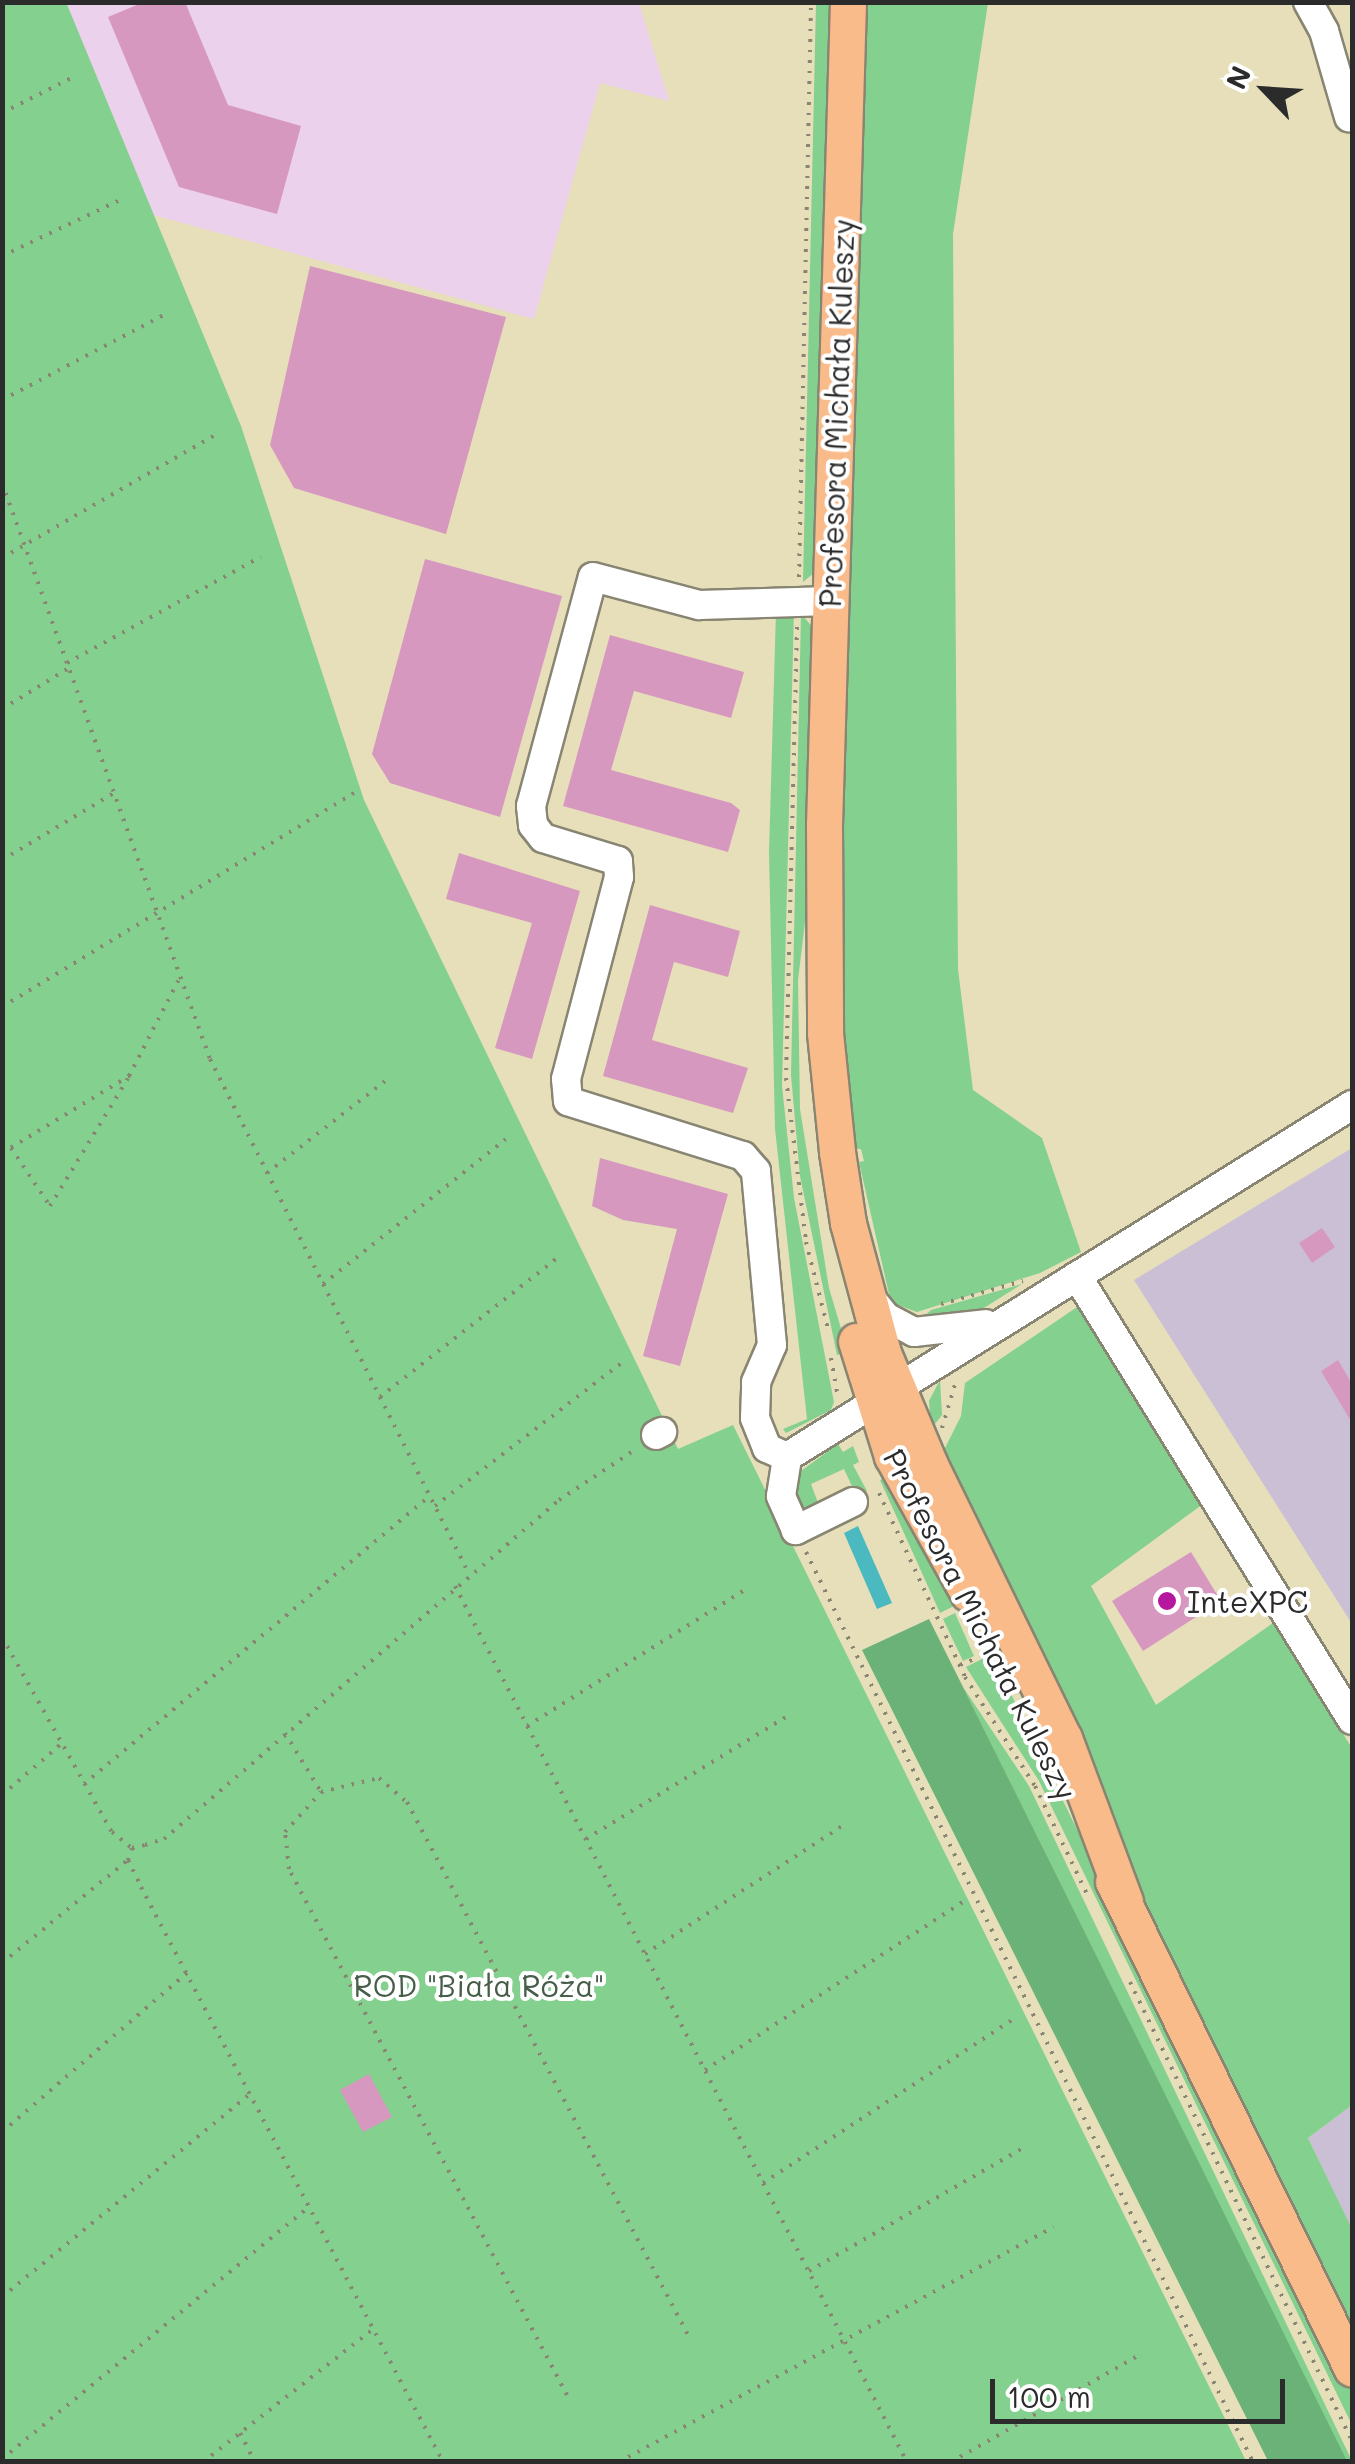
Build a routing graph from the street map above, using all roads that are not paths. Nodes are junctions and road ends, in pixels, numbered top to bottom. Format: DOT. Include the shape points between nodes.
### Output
graph roads {
  1 [pos="848,2"];
  2 [pos="1308,2"];
  3 [pos="1348,117"];
  4 [pos="830,600"];
  5 [pos="824,824"];
  6 [pos="1351,1109"];
  7 [pos="1077,1276"];
  8 [pos="864,1288"];
  9 [pos="997,1322"];
  10 [pos="888,1397"];
  11 [pos="783,1455"];
  12 [pos="853,1502"];
  13 [pos="1352,1720"];
  14 [pos="1125,1901"];
  15 [pos="1352,2369"];
  1 -- 4 [label="main road, Profesora Michała Kuleszy"];
  2 -- 3 [label="street" via="1324,31"];
  4 -- 5 [label="main road, Profesora Michała Kuleszy"];
  4 -- 11 [label="street" via="699,605 592,577 531,806 532,826 544,838 618,861 620,877 566,1079 568,1101 743,1156 756,1171 772,1345 756,1382 754,1418"];
  5 -- 8 [label="main road, Profesora Michała Kuleszy" via="829,1093"];
  5 -- 10 [label="main road, Profesora Michała Kuleszy" via="806,980 813,1119 830,1237"];
  6 -- 7 [label="street"];
  7 -- 9 [label="street"];
  7 -- 13 [label="street"];
  8 -- 9 [label="street" via="886,1318 914,1332"];
  8 -- 10 [label="main road, Profesora Michała Kuleszy"];
  9 -- 10 [label="street"];
  10 -- 11 [label="street"];
  10 -- 14 [label="main road, Profesora Michała Kuleszy" via="1064,1738"];
  10 -- 14 [label="main road, Profesora Michała Kuleszy" via="892,1456"];
  11 -- 12 [label="street" via="781,1496 796,1530"];
  14 -- 15 [label="main road, Profesora Michała Kuleszy"];
}
